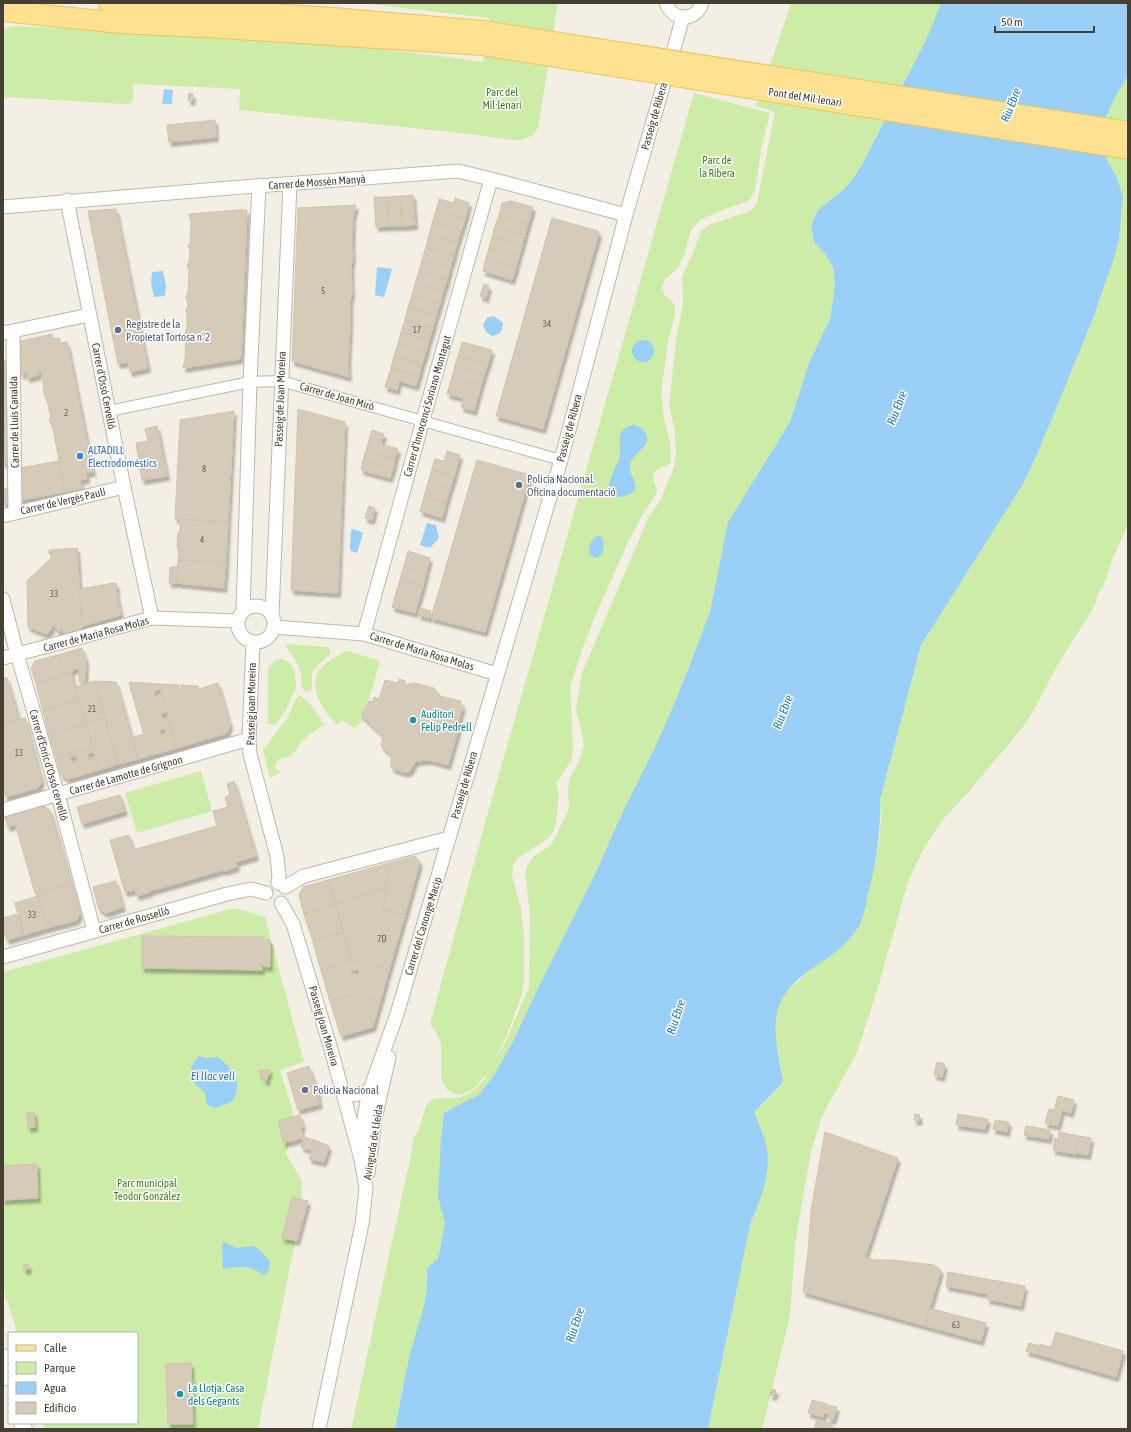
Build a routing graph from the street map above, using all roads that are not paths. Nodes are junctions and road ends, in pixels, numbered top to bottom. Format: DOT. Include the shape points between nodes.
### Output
graph roads {
  1 [pos="109,3"];
  2 [pos="666,3"];
  3 [pos="702,3"];
  4 [pos="12,11"];
  5 [pos="683,17"];
  6 [pos="3,20"];
  7 [pos="482,38"];
  8 [pos="1128,132"];
  9 [pos="1128,148"];
  10 [pos="491,179"];
  11 [pos="290,184"];
  12 [pos="258,185"];
  13 [pos="67,200"];
  14 [pos="3,207"];
  15 [pos="626,215"];
  16 [pos="89,315"];
  17 [pos="8,332"];
  18 [pos="281,381"];
  19 [pos="250,382"];
  20 [pos="109,411"];
  21 [pos="423,420"];
  22 [pos="560,460"];
  23 [pos="124,487"];
  24 [pos="9,514"];
  25 [pos="3,599"];
  26 [pos="240,616"];
  27 [pos="152,618"];
  28 [pos="273,620"];
  29 [pos="364,634"];
  30 [pos="253,642"];
  31 [pos="17,654"];
  32 [pos="3,658"];
  33 [pos="497,674"];
  34 [pos="249,739"];
  35 [pos="58,795"];
  36 [pos="3,810"];
  37 [pos="449,838"];
  38 [pos="281,885"];
  39 [pos="266,893"];
  40 [pos="281,902"];
  41 [pos="94,931"];
  42 [pos="3,957"];
  43 [pos="397,1014"];
  44 [pos="369,1092"];
  45 [pos="343,1093"];
  46 [pos="361,1159"];
  47 [pos="366,1188"];
  48 [pos="3,1357"];
  49 [pos="8,1374"];
  50 [pos="319,1429"];
  1 -- 7 [label="main road" via="325,17"];
  2 -- 5 [label="street" via="671,12"];
  3 -- 5 [label="street" via="696,13"];
  4 -- 6 [label="street"];
  4 -- 7 [label="main road" via="121,23"];
  5 -- 15 [label="street, Passeig de Ribera"];
  7 -- 8 [label="main road, Pont del Mil·lenari, bridge"];
  7 -- 9 [label="main road, Pont del Mil·lenari, bridge"];
  10 -- 11 [label="street, Carrer de Mossèn Manyà" via="458,171"];
  10 -- 15 [label="street, Carrer de Mossèn Manyà"];
  10 -- 21 [label="street, Carrer d'Innocenci Soriano Montagut"];
  11 -- 12 [label="street, Carrer de Mossèn Manyà"];
  11 -- 18 [label="street, Passeig de Joan Moreira"];
  12 -- 13 [label="street, Carrer de Mossèn Manyà"];
  12 -- 19 [label="street"];
  13 -- 14 [label="street, Carrer de Mossèn Manyà"];
  13 -- 16 [label="street, Carrer d'Ossó Cervelló"];
  15 -- 22 [label="street, Passeig de Ribera"];
  16 -- 17 [label="street"];
  16 -- 20 [label="street, Carrer d'Ossó Cervelló"];
  17 -- 24 [label="street, Carrer de Lluís Canalda"];
  18 -- 19 [label="street, Carrer de Joan Miró"];
  18 -- 21 [label="street, Carrer de Joan Miró"];
  18 -- 28 [label="street, Passeig de Joan Moreira"];
  19 -- 20 [label="street, Carrer de Joan Miró"];
  19 -- 26 [label="street"];
  20 -- 23 [label="street, Carrer d'Ossó Cervelló"];
  21 -- 22 [label="street, Carrer de Joan Miró"];
  21 -- 29 [label="street, Carrer d'Innocenci Soriano Montagut"];
  22 -- 33 [label="street, Passeig de Ribera"];
  23 -- 24 [label="street, Carrer de Vergés Paulí"];
  23 -- 27 [label="street, Carrer d'Ossó Cervelló"];
  25 -- 31 [label="street, Carrer d'Enric d'Ossó cervelló"];
  26 -- 27 [label="street, Carrer de Maria Rosa Molas"];
  26 -- 28 [label="street" via="251,606 258,606 264,608"];
  26 -- 30 [label="street" via="238,628 242,635"];
  27 -- 31 [label="street, Carrer de Maria Rosa Molas"];
  28 -- 29 [label="street, Carrer de Maria Rosa Molas"];
  28 -- 30 [label="street" via="272,633 260,642"];
  29 -- 33 [label="street, Carrer de Maria Rosa Molas"];
  30 -- 34 [label="street, Passeig joan Moreira"];
  31 -- 32 [label="street, Carrer de Maria Rosa Molas"];
  31 -- 35 [label="street, Carrer d'Enric d'Ossó cervelló"];
  33 -- 37 [label="street, Passeig de Ribera"];
  34 -- 35 [label="street, Carrer de Lamotte de Grignon"];
  34 -- 38 [label="street, Passeig joan Moreira" via="254,772 277,856"];
  35 -- 36 [label="street, Carrer de Lamotte de Grignon"];
  35 -- 41 [label="street, Carrer d'Enric d'Ossó cervelló"];
  37 -- 38 [label="street" via="304,876"];
  37 -- 43 [label="street, Carrer del Canonge Macip"];
  38 -- 39 [label="street" via="272,884"];
  38 -- 40 [label="street" via="287,895"];
  39 -- 40 [label="street" via="268,900 277,904"];
  39 -- 41 [label="street, Carrer de Rosselló" via="251,890 227,894"];
  40 -- 45 [label="street, Passeig joan Moreira" via="293,924"];
  41 -- 42 [label="street, Carrer de Rosselló"];
  43 -- 44 [label="street, Avinguda de Lleida"];
  43 -- 47 [label="street, Avinguda de Lleida" via="375,1119"];
  44 -- 45 [label="street, Avinguda de Lleida" via="352,1095"];
  44 -- 46 [label="street, Avinguda de Lleida" via="362,1131"];
  45 -- 46 [label="street, Passeig joan Moreira"];
  46 -- 47 [label="street, Passeig joan Moreira"];
  47 -- 50 [label="street, Passeig joan Moreira" via="362,1224"];
  48 -- 49 [label="street"];
}
